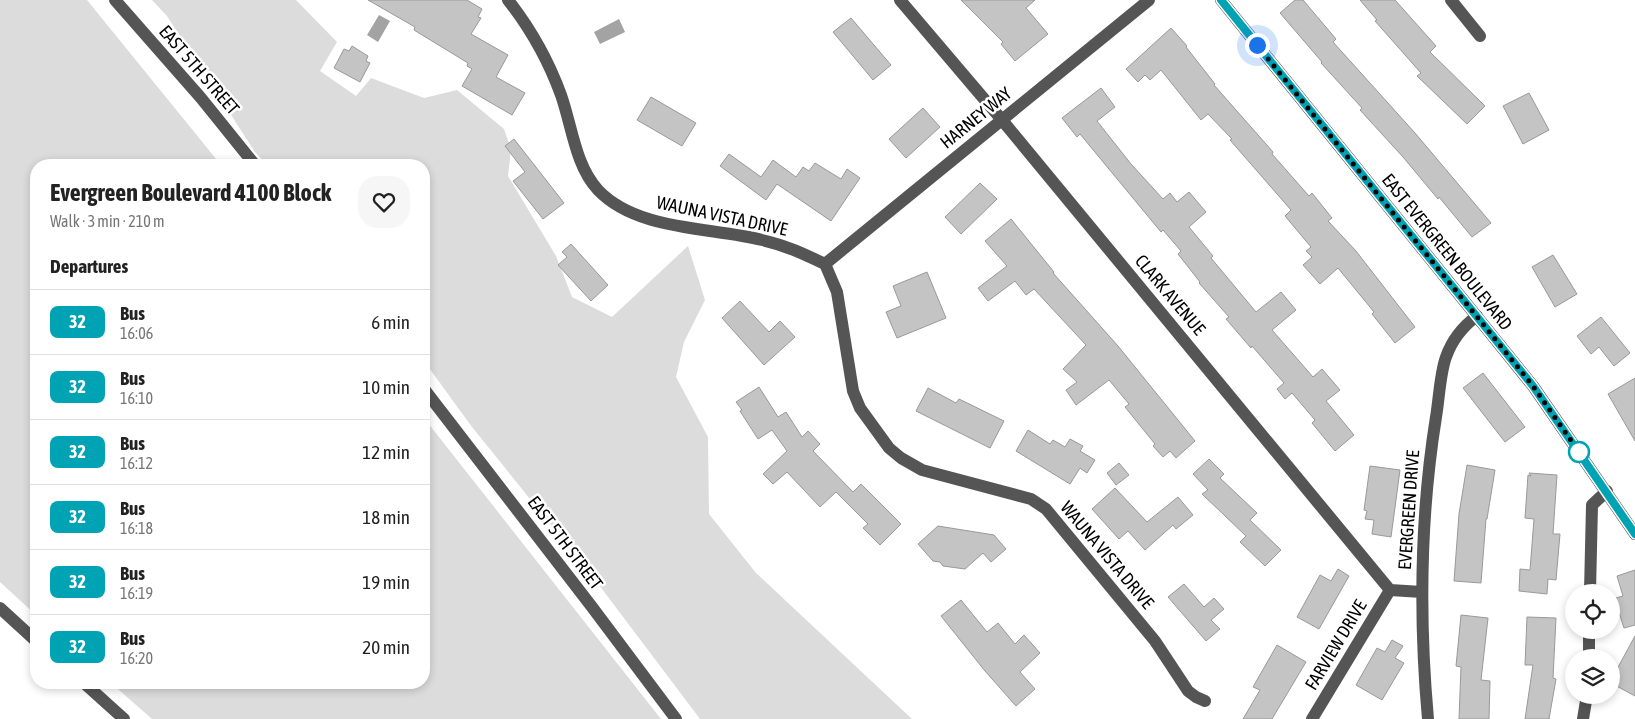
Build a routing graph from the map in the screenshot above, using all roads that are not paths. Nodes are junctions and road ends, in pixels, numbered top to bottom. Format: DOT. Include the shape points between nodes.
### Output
graph roads {
  1 [pos="115,0"];
  2 [pos="508,0"];
  3 [pos="900,0"];
  4 [pos="1149,0"];
  5 [pos="1221,0"];
  6 [pos="1451,0"];
  7 [pos="1480,36"];
  8 [pos="1002,120"];
  9 [pos="250,159"];
  10 [pos="825,264"];
  11 [pos="1477,316"];
  12 [pos="430,397"];
  13 [pos="1607,491"];
  14 [pos="1635,534"];
  15 [pos="1590,584"];
  16 [pos="1390,590"];
  17 [pos="1422,592"];
  18 [pos="0,608"];
  19 [pos="30,636"];
  20 [pos="91,689"];
  21 [pos="1205,701"];
  22 [pos="1586,704"];
  23 [pos="124,719"];
  24 [pos="676,719"];
  25 [pos="1312,719"];
  26 [pos="1428,719"];
  27 [pos="1583,719"];
  1 -- 9 [label="street, EAST 5TH STREET"];
  2 -- 10 [label="street, WAUNA VISTA DRIVE" via="522,18 551,70 585,170 609,199 634,214 656,221 762,239 796,249"];
  3 -- 8 [label="street, CLARK AVENUE"];
  4 -- 8 [label="street, HARNEY WAY"];
  5 -- 11 [label="street, EAST EVERGREEN BOULEVARD"];
  6 -- 7 [label="street"];
  8 -- 10 [label="street, HARNEY WAY"];
  8 -- 16 [label="street, CLARK AVENUE"];
  10 -- 21 [label="street, WAUNA VISTA DRIVE" via="837,292 853,391 860,408 889,448 922,470 1031,499 1046,509 1155,641 1188,691"];
  11 -- 13 [label="street, EAST EVERGREEN BOULEVARD" via="1533,386"];
  11 -- 17 [label="street, EVERGREEN DRIVE" via="1466,324 1445,359 1431,446"];
  12 -- 24 [label="street, EAST 5TH STREET"];
  13 -- 14 [label="street, EAST EVERGREEN BOULEVARD"];
  13 -- 15 [label="street" via="1592,506"];
  16 -- 17 [label="street"];
  16 -- 25 [label="street, FARVIEW DRIVE"];
  17 -- 26 [label="street, EVERGREEN DRIVE"];
  18 -- 19 [label="street"];
  20 -- 23 [label="street"];
  22 -- 27 [label="street"];
}
